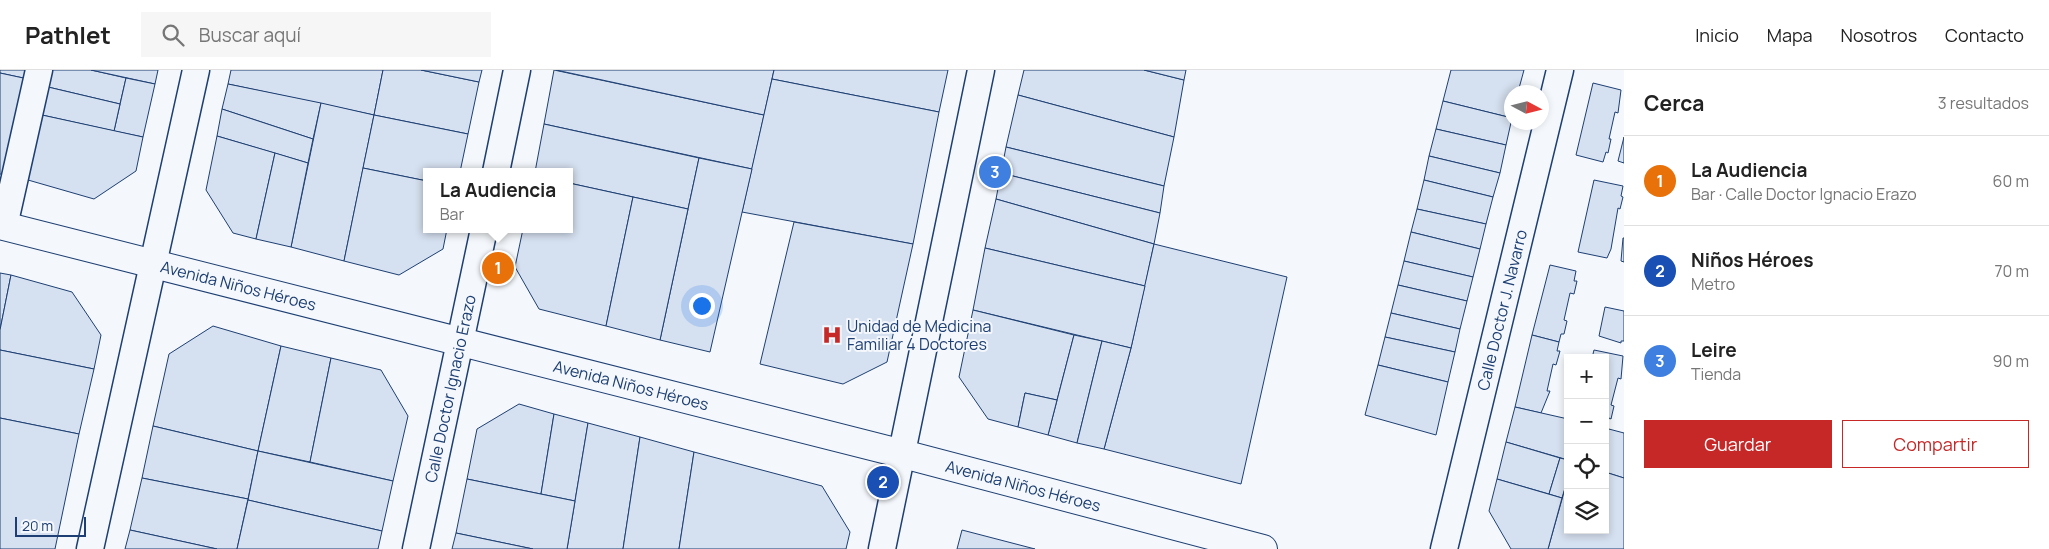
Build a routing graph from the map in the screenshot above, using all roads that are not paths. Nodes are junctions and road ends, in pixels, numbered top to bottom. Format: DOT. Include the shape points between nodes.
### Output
graph roads {
  1 [pos="39,70"];
  2 [pos="196,70"];
  3 [pos="517,70"];
  4 [pos="982,70"];
  5 [pos="1560,70"];
  6 [pos="497,168"];
  7 [pos="2,225"];
  8 [pos="483,233"];
  9 [pos="153,264"];
  10 [pos="460,341"];
  11 [pos="903,454"];
  12 [pos="90,549"];
  13 [pos="416,549"];
  14 [pos="882,549"];
  15 [pos="1263,549"];
  16 [pos="1444,549"];
  1 -- 7 [label="street"];
  2 -- 9 [label="street"];
  3 -- 6 [label="street"];
  4 -- 11 [label="street"];
  5 -- 16 [label="street, Calle Doctor J. Navarro"];
  7 -- 9 [label="main road, Avenida Niños Héroes"];
  8 -- 10 [label="street, Calle Doctor Ignacio Erazo"];
  9 -- 10 [label="main road, Avenida Niños Héroes"];
  9 -- 12 [label="street"];
  10 -- 11 [label="main road, Avenida Niños Héroes"];
  10 -- 13 [label="street, Calle Doctor Ignacio Erazo"];
  11 -- 14 [label="street"];
  11 -- 15 [label="main road, Avenida Niños Héroes"];
}
